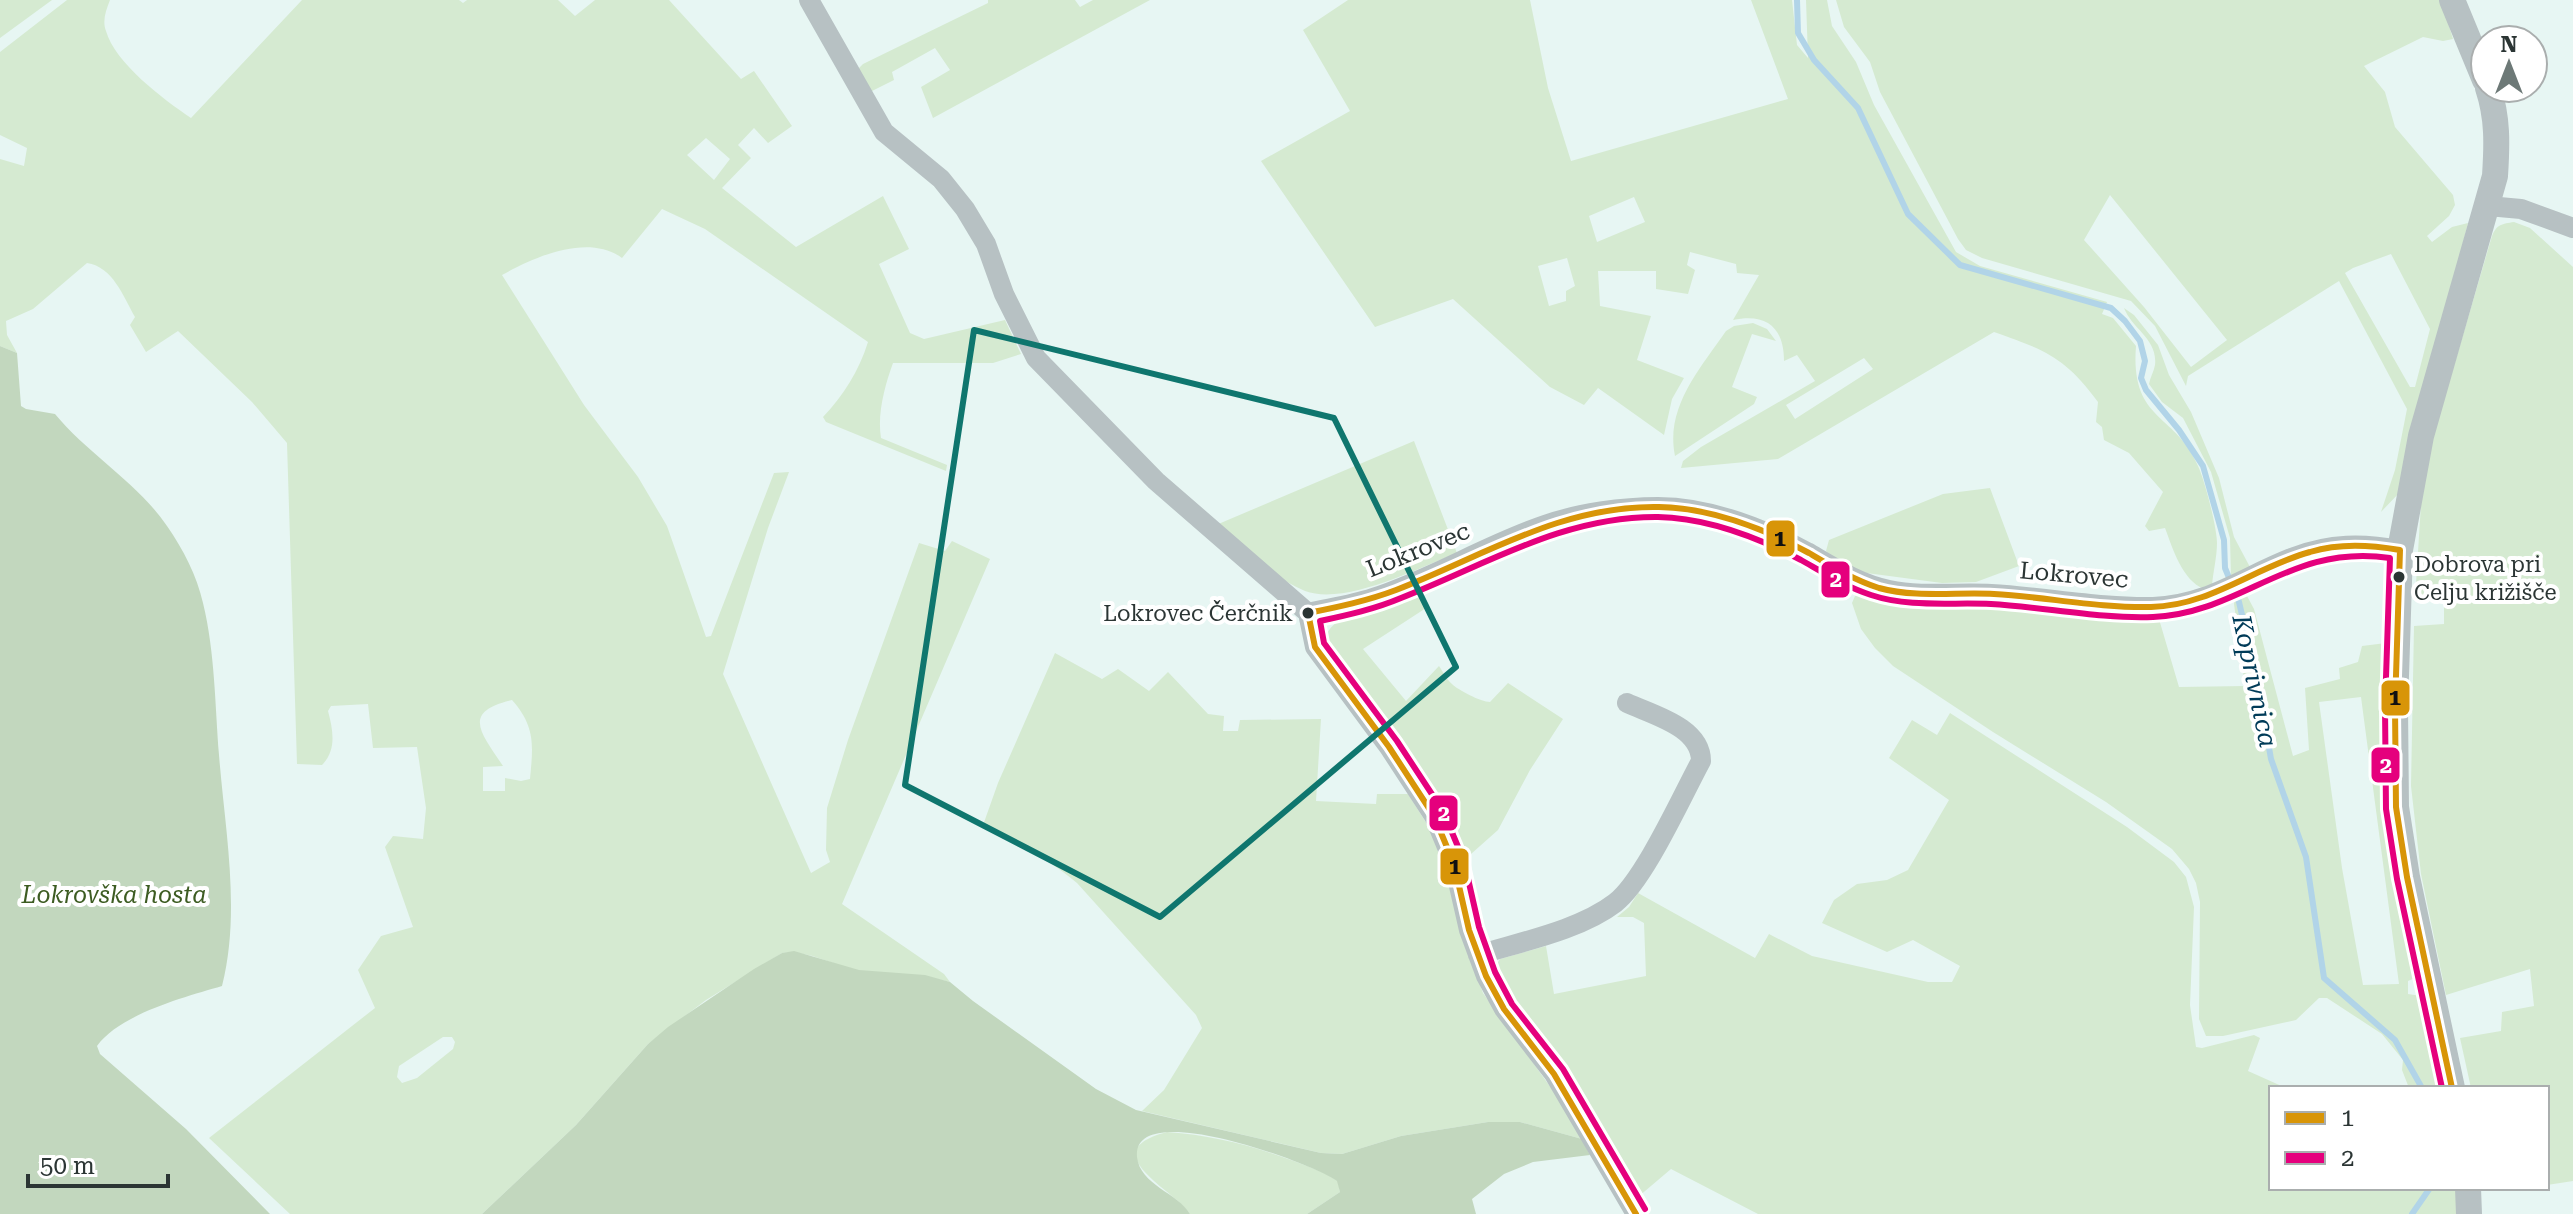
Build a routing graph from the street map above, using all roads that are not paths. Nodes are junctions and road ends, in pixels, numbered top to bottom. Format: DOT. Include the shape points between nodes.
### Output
graph roads {
  1 [pos="809,0"];
  2 [pos="2452,0"];
  3 [pos="2469,41"];
  4 [pos="2493,104"];
  5 [pos="2488,206"];
  6 [pos="2573,228"];
  7 [pos="2400,550"];
  8 [pos="1308,613"];
  9 [pos="1627,703"];
  10 [pos="1478,955"];
  11 [pos="2452,1086"];
  12 [pos="2468,1190"];
  13 [pos="1636,1214"];
  14 [pos="2469,1214"];
  1 -- 8 [label="street" via="884,132 941,179 965,209 1036,358 1156,481"];
  2 -- 3 [label="street"];
  4 -- 5 [label="street" via="2498,138"];
  5 -- 6 [label="street" via="2521,209"];
  5 -- 7 [label="street" via="2421,436"];
  7 -- 8 [label="street, Lokrovec" via="2363,543 2332,547 2295,556 2182,605 2100,605 1889,590 1838,571 1774,536 1714,515 1654,507 1546,525 1373,598"];
  7 -- 11 [label="street" via="2396,807"];
  8 -- 10 [label="street" via="1315,647 1434,816 1454,864"];
  9 -- 10 [label="street" via="1693,737 1701,750 1701,761 1639,874 1618,901 1596,916"];
  10 -- 13 [label="street" via="1504,1009 1554,1074"];
  12 -- 14 [label="street"];
}
